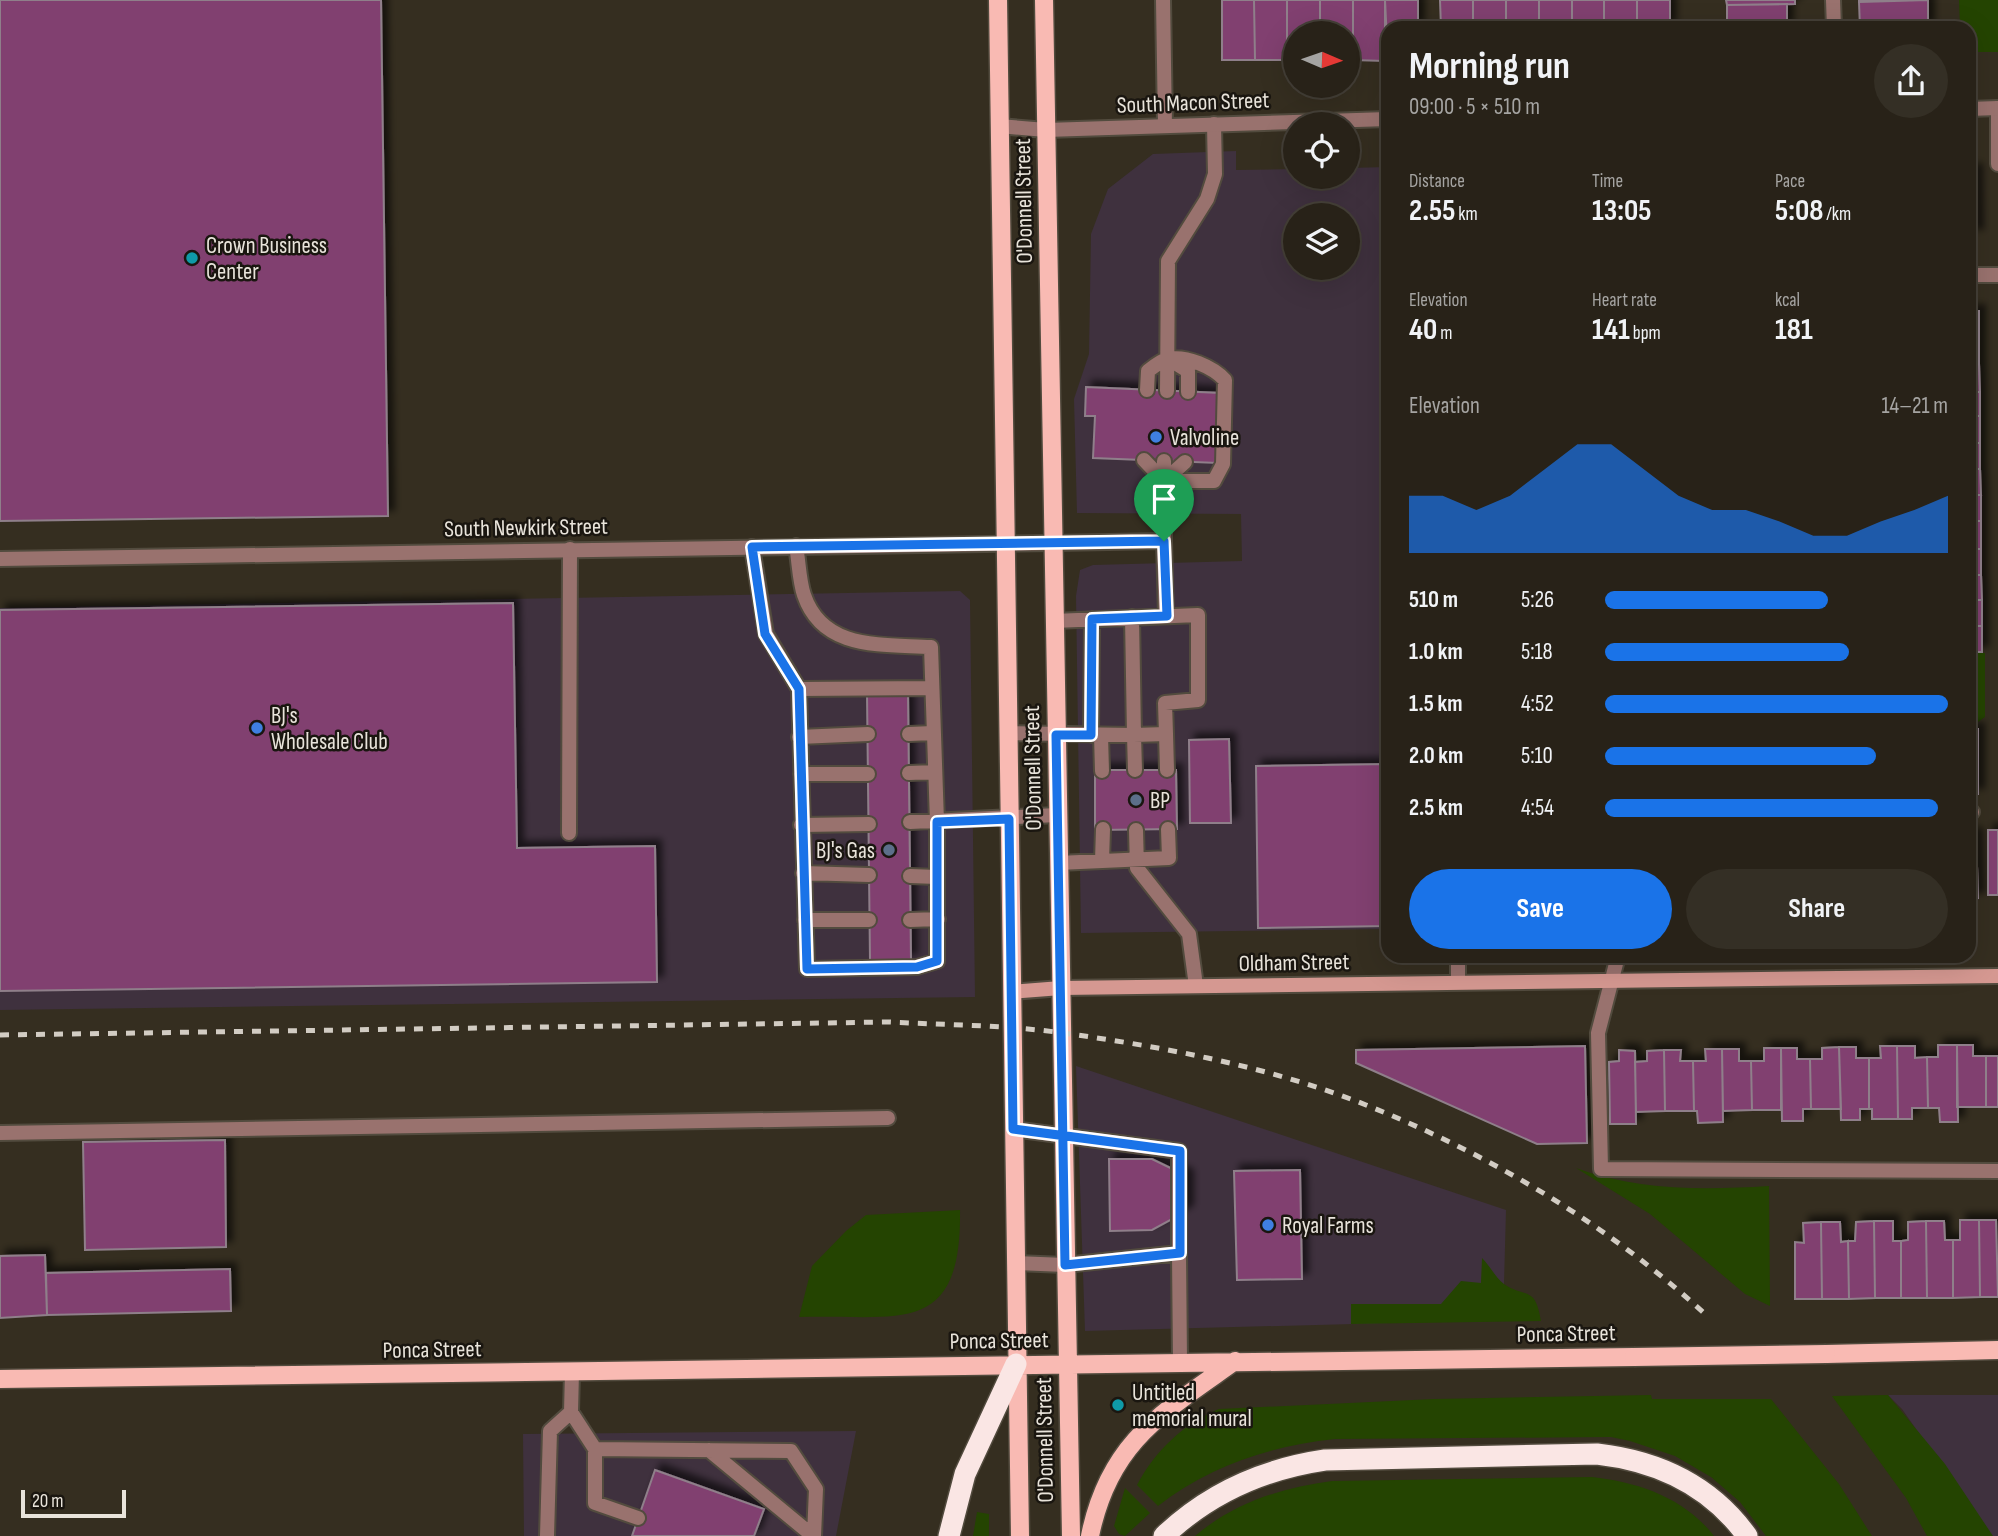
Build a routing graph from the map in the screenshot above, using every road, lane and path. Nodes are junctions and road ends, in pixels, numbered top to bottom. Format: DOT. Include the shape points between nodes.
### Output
graph roads {
  1 [pos="998,0"];
  2 [pos="1044,0"];
  3 [pos="1163,0"];
  4 [pos="1833,0"];
  5 [pos="1834,21"];
  6 [pos="1998,108"];
  7 [pos="1976,109"];
  8 [pos="1381,120"];
  9 [pos="1214,124"];
  10 [pos="1165,125"];
  11 [pos="999,126"];
  12 [pos="1046,130"];
  13 [pos="1998,164"];
  14 [pos="1976,275"];
  15 [pos="1998,275"];
  16 [pos="1168,359"];
  17 [pos="1147,390"];
  18 [pos="1167,391"];
  19 [pos="1188,392"];
  20 [pos="1144,460"];
  21 [pos="1164,461"];
  22 [pos="1185,462"];
  23 [pos="1164,481"];
  24 [pos="1164,541"];
  25 [pos="1053,543"];
  26 [pos="1005,545"];
  27 [pos="796,546"];
  28 [pos="752,547"];
  29 [pos="569,548"];
  30 [pos="0,559"];
  31 [pos="1167,616"];
  32 [pos="1132,617"];
  33 [pos="1092,619"];
  34 [pos="1054,621"];
  35 [pos="932,688"];
  36 [pos="799,689"];
  37 [pos="933,733"];
  38 [pos="1007,733"];
  39 [pos="868,734"];
  40 [pos="909,734"];
  41 [pos="1166,734"];
  42 [pos="1056,735"];
  43 [pos="1096,735"];
  44 [pos="1133,735"];
  45 [pos="800,737"];
  46 [pos="1135,770"];
  47 [pos="1167,770"];
  48 [pos="1102,771"];
  49 [pos="935,772"];
  50 [pos="909,773"];
  51 [pos="800,774"];
  52 [pos="868,774"];
  53 [pos="1057,815"];
  54 [pos="1009,819"];
  55 [pos="910,822"];
  56 [pos="937,822"];
  57 [pos="869,824"];
  58 [pos="801,825"];
  59 [pos="1168,829"];
  60 [pos="1103,830"];
  61 [pos="1136,830"];
  62 [pos="569,833"];
  63 [pos="1136,859"];
  64 [pos="1102,861"];
  65 [pos="1058,863"];
  66 [pos="803,873"];
  67 [pos="869,875"];
  68 [pos="910,876"];
  69 [pos="937,877"];
  70 [pos="937,919"];
  71 [pos="805,920"];
  72 [pos="869,920"];
  73 [pos="911,920"];
  74 [pos="1458,963"];
  75 [pos="1616,963"];
  76 [pos="1998,976"];
  77 [pos="1612,979"];
  78 [pos="1458,982"];
  79 [pos="1196,986"];
  80 [pos="1061,988"];
  81 [pos="1011,992"];
  82 [pos="888,1118"];
  83 [pos="1013,1129"];
  84 [pos="0,1133"];
  85 [pos="1063,1134"];
  86 [pos="1998,1171"];
  87 [pos="1180,1253"];
  88 [pos="1015,1263"];
  89 [pos="1065,1265"];
  90 [pos="1998,1350"];
  91 [pos="1180,1362"];
  92 [pos="1235,1362"];
  93 [pos="1067,1363"];
  94 [pos="1016,1364"];
  95 [pos="572,1372"];
  96 [pos="0,1380"];
  97 [pos="571,1412"];
  98 [pos="595,1449"];
  99 [pos="709,1450"];
  100 [pos="638,1518"];
  101 [pos="547,1536"];
  102 [pos="814,1536"];
  103 [pos="949,1536"];
  104 [pos="1020,1536"];
  105 [pos="1071,1536"];
  106 [pos="1090,1536"];
  107 [pos="1164,1536"];
  108 [pos="1747,1536"];
  1 -- 11 [label="main road, O'Donnell Street"];
  2 -- 12 [label="main road, O'Donnell Street"];
  3 -- 10 [label="street"];
  4 -- 5 [label="street"];
  6 -- 7 [label="street"];
  6 -- 13 [label="street"];
  8 -- 9 [label="street, South Macon Street"];
  9 -- 10 [label="street, South Macon Street"];
  9 -- 16 [label="street" via="1215,174 1208,199 1168,261"];
  10 -- 12 [label="street, South Macon Street"];
  11 -- 12 [label="street, South Macon Street"];
  11 -- 26 [label="main road, O'Donnell Street"];
  12 -- 25 [label="main road, O'Donnell Street"];
  14 -- 15 [label="street"];
  16 -- 17 [label="street" via="1148,371"];
  16 -- 18 [label="street"];
  16 -- 19 [label="street" via="1188,371"];
  16 -- 23 [label="street" via="1208,365 1225,380 1223,464 1214,481"];
  20 -- 23 [label="street"];
  21 -- 23 [label="street"];
  22 -- 23 [label="street"];
  23 -- 24 [label="street"];
  24 -- 25 [label="street, South Newkirk Street"];
  24 -- 31 [label="street"];
  25 -- 26 [label="street, South Newkirk Street"];
  25 -- 34 [label="main road, O'Donnell Street"];
  26 -- 27 [label="street, South Newkirk Street"];
  26 -- 38 [label="main road, O'Donnell Street"];
  27 -- 28 [label="street, South Newkirk Street"];
  27 -- 35 [label="street" via="803,593 827,631 864,643 931,647"];
  28 -- 29 [label="street, South Newkirk Street"];
  28 -- 36 [label="street" via="765,634"];
  29 -- 30 [label="street, South Newkirk Street"];
  29 -- 62 [label="street"];
  31 -- 32 [label="street"];
  31 -- 41 [label="street" via="1198,615 1198,699 1165,704"];
  32 -- 33 [label="street"];
  32 -- 44 [label="street"];
  33 -- 34 [label="street"];
  33 -- 43 [label="street"];
  34 -- 42 [label="main road, O'Donnell Street"];
  35 -- 36 [label="street"];
  35 -- 37 [label="street"];
  36 -- 45 [label="street"];
  37 -- 40 [label="street"];
  37 -- 49 [label="street"];
  38 -- 42 [label="street"];
  38 -- 54 [label="main road, O'Donnell Street"];
  39 -- 45 [label="street"];
  41 -- 44 [label="street"];
  41 -- 47 [label="street"];
  42 -- 43 [label="street"];
  42 -- 53 [label="main road, O'Donnell Street"];
  43 -- 44 [label="street"];
  43 -- 48 [label="street"];
  44 -- 46 [label="street"];
  45 -- 51 [label="street"];
  49 -- 50 [label="street"];
  49 -- 56 [label="street"];
  51 -- 52 [label="street"];
  51 -- 58 [label="street"];
  53 -- 54 [label="street"];
  53 -- 65 [label="main road, O'Donnell Street"];
  54 -- 56 [label="street"];
  54 -- 81 [label="main road, O'Donnell Street"];
  55 -- 56 [label="street"];
  56 -- 69 [label="street"];
  57 -- 58 [label="street"];
  58 -- 66 [label="street"];
  59 -- 63 [label="street" via="1169,858"];
  60 -- 64 [label="street"];
  61 -- 63 [label="street"];
  63 -- 64 [label="street"];
  63 -- 79 [label="street" via="1136,869 1189,934"];
  64 -- 65 [label="street"];
  65 -- 80 [label="main road, O'Donnell Street"];
  66 -- 67 [label="street"];
  66 -- 71 [label="street"];
  68 -- 69 [label="street"];
  69 -- 70 [label="street"];
  70 -- 71 [label="street" via="937,961 917,967 807,969"];
  70 -- 73 [label="street"];
  71 -- 72 [label="street"];
  74 -- 78 [label="street"];
  75 -- 77 [label="street"];
  76 -- 77 [label="street, Oldham Street"];
  77 -- 78 [label="street, Oldham Street"];
  77 -- 86 [label="street" via="1598,1033 1601,1169"];
  78 -- 79 [label="street, Oldham Street"];
  79 -- 80 [label="street, Oldham Street"];
  80 -- 81 [label="street, Oldham Street"];
  80 -- 85 [label="main road, O'Donnell Street"];
  81 -- 83 [label="main road, O'Donnell Street"];
  82 -- 84 [label="street"];
  83 -- 85 [label="street"];
  83 -- 88 [label="main road, O'Donnell Street"];
  85 -- 87 [label="street" via="1180,1151"];
  85 -- 89 [label="main road, O'Donnell Street"];
  87 -- 89 [label="street"];
  87 -- 91 [label="street"];
  88 -- 89 [label="street"];
  88 -- 94 [label="main road, O'Donnell Street"];
  89 -- 93 [label="main road, O'Donnell Street"];
  90 -- 92 [label="main road, Ponca Street, bridge"];
  91 -- 92 [label="main road, Ponca Street"];
  91 -- 93 [label="main road, Ponca Street"];
  92 -- 106 [label="main road" via="1157,1416 1127,1448 1097,1500"];
  93 -- 94 [label="main road, Ponca Street"];
  93 -- 105 [label="main road, O'Donnell Street"];
  94 -- 95 [label="main road, Ponca Street"];
  94 -- 103 [label="highway" via="965,1474"];
  94 -- 104 [label="main road, O'Donnell Street"];
  95 -- 96 [label="main road, Ponca Street"];
  95 -- 97 [label="street"];
  97 -- 98 [label="street"];
  97 -- 101 [label="street" via="550,1432"];
  98 -- 99 [label="street"];
  98 -- 100 [label="street" via="596,1503"];
  99 -- 102 [label="street"];
  99 -- 102 [label="street" via="791,1451 816,1489"];
  107 -- 108 [label="highway" via="1215,1496 1298,1464 1597,1454 1631,1458 1685,1479 1727,1511"];
}
